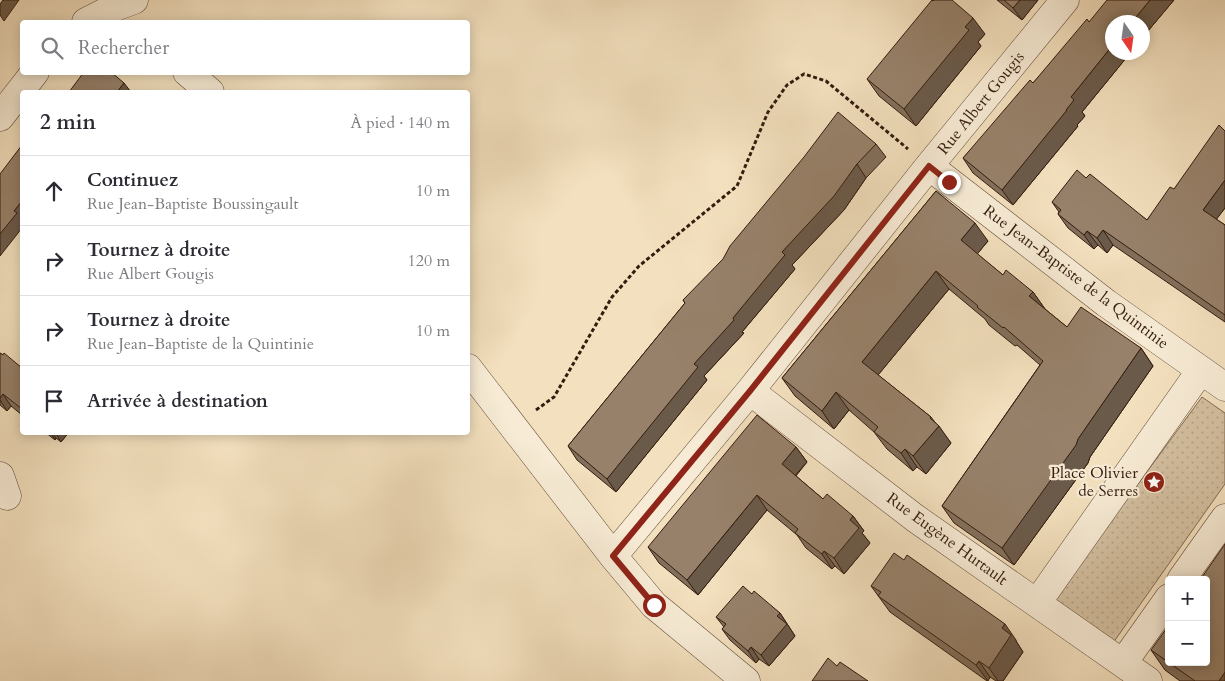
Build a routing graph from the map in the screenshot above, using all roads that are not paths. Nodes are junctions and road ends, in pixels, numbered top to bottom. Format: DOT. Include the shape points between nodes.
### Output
graph roads {
  1 [pos="1065,0"];
  2 [pos="122,7"];
  3 [pos="91,20"];
  4 [pos="33,75"];
  5 [pos="190,75"];
  6 [pos="21,90"];
  7 [pos="208,90"];
  8 [pos="20,91"];
  9 [pos="0,117"];
  10 [pos="929,166"];
  11 [pos="1202,370"];
  12 [pos="470,371"];
  13 [pos="1225,387"];
  14 [pos="750,391"];
  15 [pos="1225,518"];
  16 [pos="613,556"];
  17 [pos="1184,576"];
  18 [pos="1037,603"];
  19 [pos="1165,604"];
  20 [pos="1123,664"];
  21 [pos="746,681"];
  22 [pos="1148,681"];
  1 -- 10 [label="street, Rue Albert Gougis"];
  2 -- 3 [label="street"];
  4 -- 6 [label="street"];
  5 -- 7 [label="street"];
  8 -- 9 [label="street"];
  10 -- 11 [label="street, Rue Jean-Baptiste de la Quintinie" via="1106,303"];
  10 -- 14 [label="street, Rue Albert Gougis"];
  11 -- 13 [label="street, Rue Jean-Baptiste de la Quintinie"];
  11 -- 18 [label="street"];
  12 -- 16 [label="street"];
  14 -- 16 [label="street, Rue Albert Gougis"];
  14 -- 18 [label="street, Rue Eugène Hurtault" via="915,518"];
  15 -- 17 [label="street"];
  16 -- 21 [label="street" via="654,605"];
  18 -- 20 [label="street, Rue Eugène Hurtault"];
  19 -- 20 [label="street"];
  20 -- 22 [label="street, Rue Eugène Hurtault"];
}
